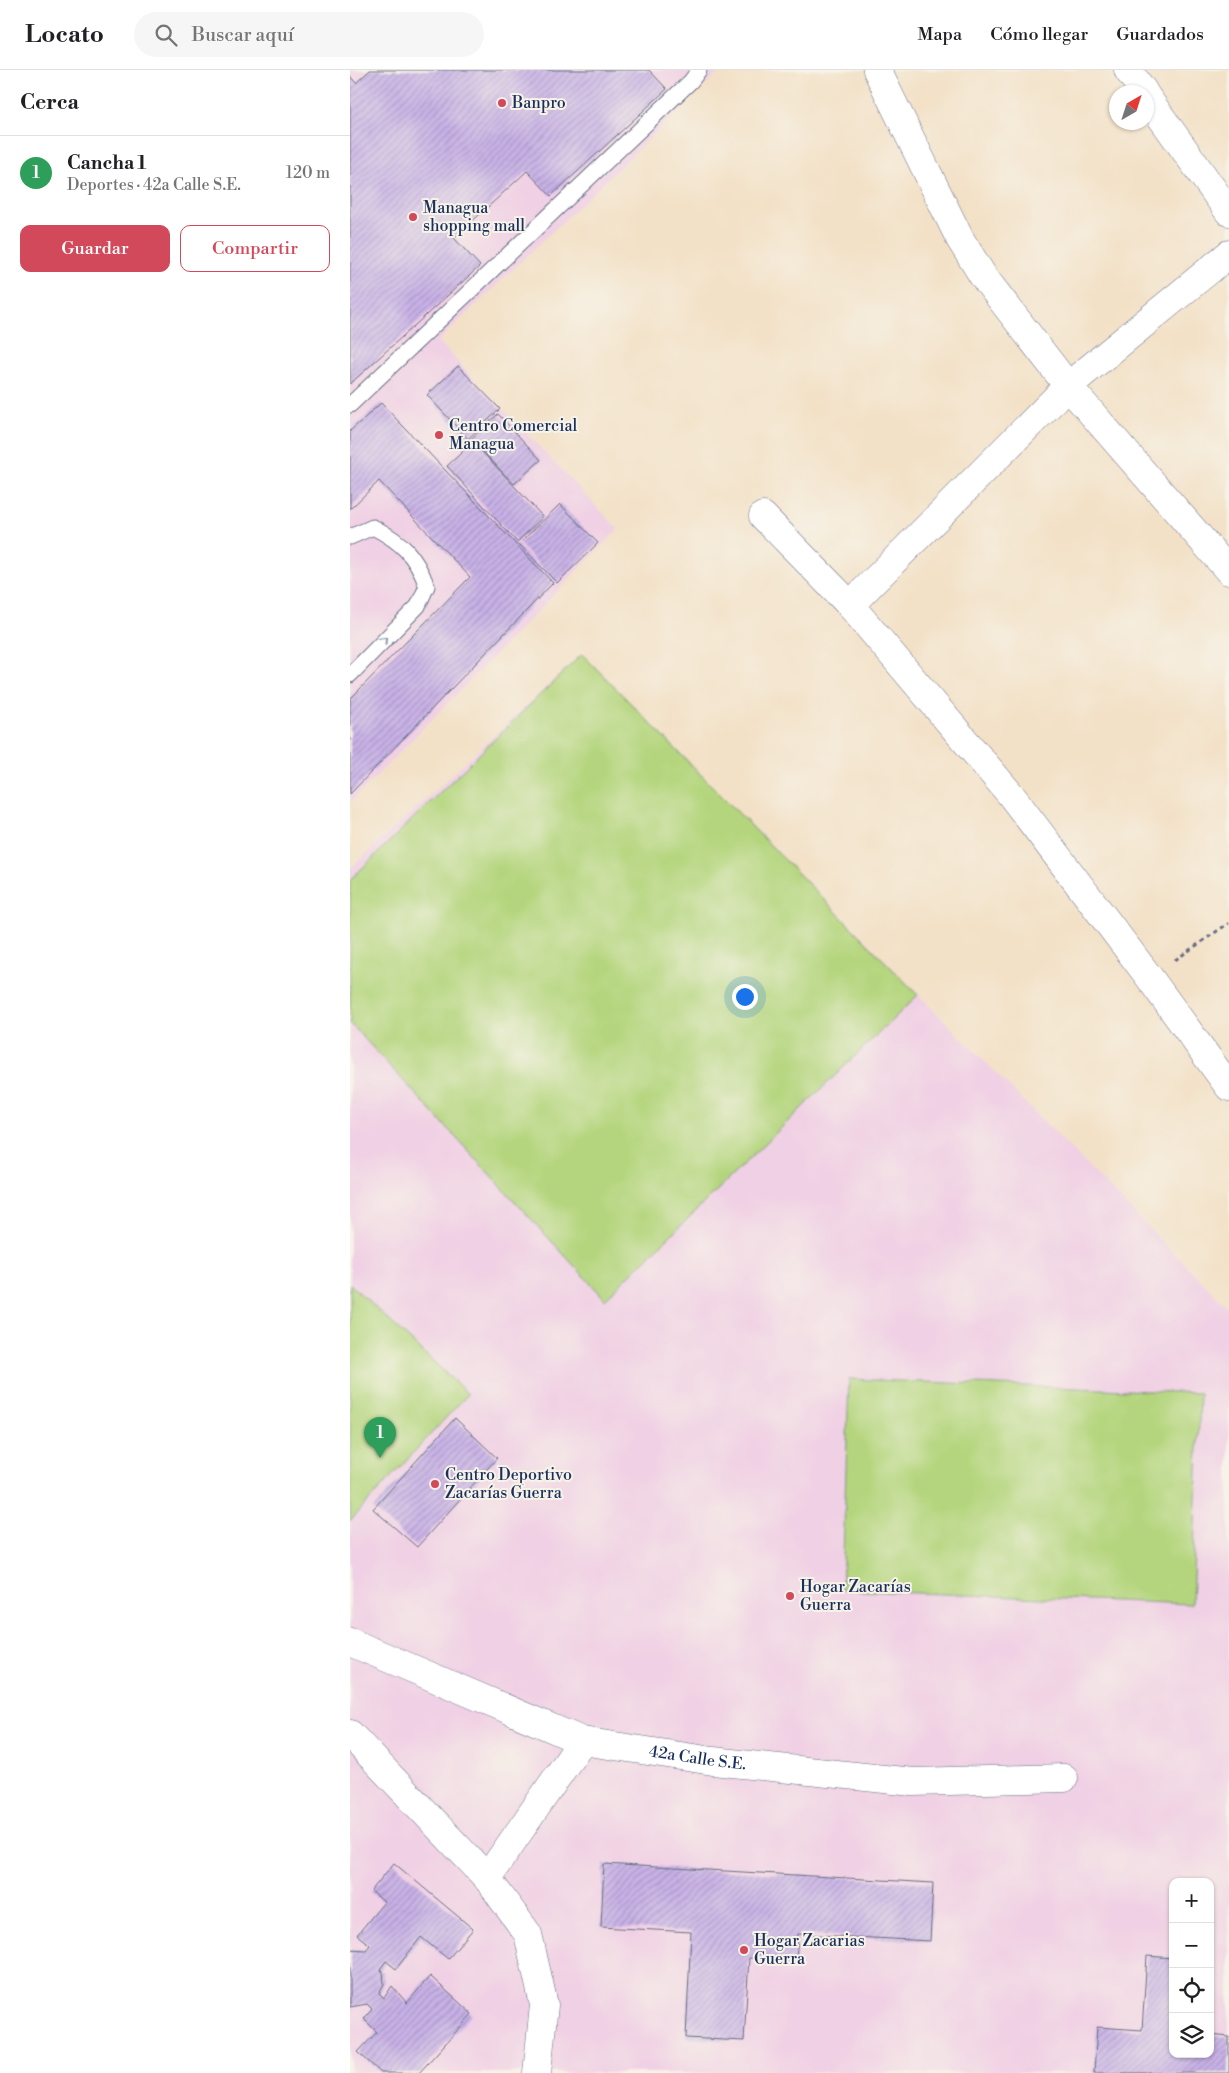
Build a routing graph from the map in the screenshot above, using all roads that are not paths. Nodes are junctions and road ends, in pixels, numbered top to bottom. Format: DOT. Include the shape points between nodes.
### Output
graph roads {
  1 [pos="699,70"];
  2 [pos="877,70"];
  3 [pos="1128,70"];
  4 [pos="1139,85"];
  5 [pos="1154,107"];
  6 [pos="1229,212"];
  7 [pos="1229,254"];
  8 [pos="1068,386"];
  9 [pos="350,406"];
  10 [pos="763,516"];
  11 [pos="350,537"];
  12 [pos="1229,571"];
  13 [pos="850,605"];
  14 [pos="350,675"];
  15 [pos="1229,1087"];
  16 [pos="350,1642"];
  17 [pos="350,1734"];
  18 [pos="582,1740"];
  19 [pos="1064,1778"];
  20 [pos="487,1878"];
  21 [pos="537,2073"];
  1 -- 9 [label="lane" via="692,81"];
  2 -- 8 [label="street" via="960,239 983,276"];
  3 -- 4 [label="street"];
  5 -- 6 [label="street"];
  7 -- 8 [label="street"];
  8 -- 12 [label="street"];
  8 -- 13 [label="street"];
  10 -- 13 [label="street"];
  14 -- 11 [label="lane, one-way" via="418,606 428,586 419,565 395,539 373,527"];
  13 -- 15 [label="street" via="1011,795"];
  16 -- 18 [label="street, 42a Calle S.E."];
  17 -- 20 [label="street"];
  18 -- 19 [label="street, 42a Calle S.E." via="714,1761 914,1782"];
  18 -- 20 [label="street"];
  20 -- 21 [label="street" via="528,1934 544,2005"];
}
